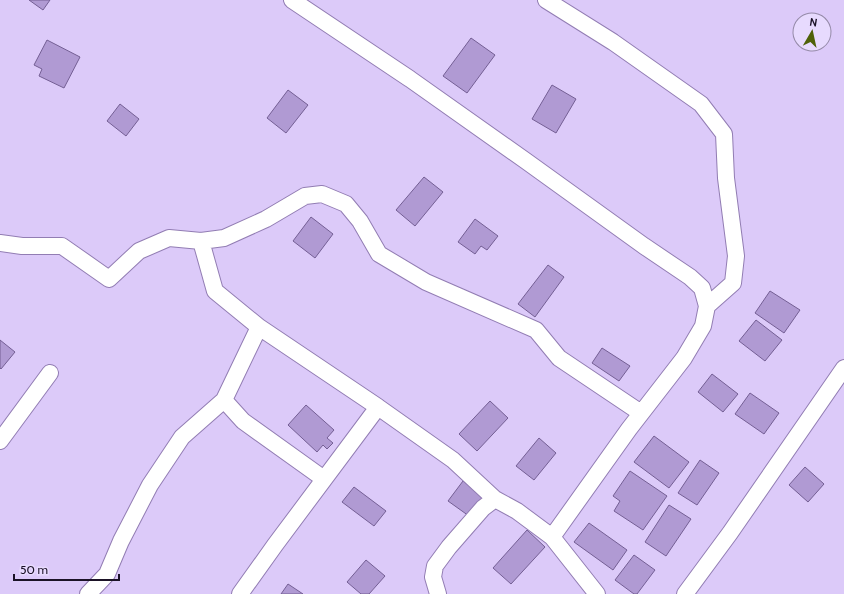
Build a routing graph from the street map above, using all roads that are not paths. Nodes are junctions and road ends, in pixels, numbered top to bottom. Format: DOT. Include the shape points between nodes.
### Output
graph roads {
  1 [pos="292,0"];
  2 [pos="546,0"];
  3 [pos="201,241"];
  4 [pos="0,243"];
  5 [pos="707,306"];
  6 [pos="259,326"];
  7 [pos="844,368"];
  8 [pos="50,373"];
  9 [pos="224,400"];
  10 [pos="378,407"];
  11 [pos="641,413"];
  12 [pos="0,441"];
  13 [pos="324,479"];
  14 [pos="495,499"];
  15 [pos="552,537"];
  16 [pos="88,594"];
  17 [pos="240,594"];
  18 [pos="438,594"];
  19 [pos="597,594"];
  20 [pos="685,594"];
  1 -- 5 [label="street" via="410,79 690,277 702,288"];
  2 -- 5 [label="street" via="613,42 701,104 724,134 726,178 736,256 734,283"];
  3 -- 4 [label="street" via="169,238 139,251 110,279 62,246"];
  3 -- 6 [label="street" via="215,291"];
  3 -- 11 [label="street" via="224,238 266,219 305,196 322,194 346,204 360,221 379,254 426,282 536,330 559,358"];
  5 -- 11 [label="street" via="703,326 684,358"];
  6 -- 9 [label="street"];
  6 -- 10 [label="street"];
  7 -- 20 [label="street" via="739,521"];
  8 -- 12 [label="street"];
  9 -- 13 [label="street" via="243,421"];
  9 -- 16 [label="street" via="182,438 150,485 107,574"];
  10 -- 13 [label="street"];
  10 -- 14 [label="street" via="453,460"];
  11 -- 15 [label="street"];
  13 -- 17 [label="street"];
  14 -- 15 [label="street" via="517,511"];
  14 -- 18 [label="street" via="483,508 435,566 433,577"];
  15 -- 19 [label="street"];
}
